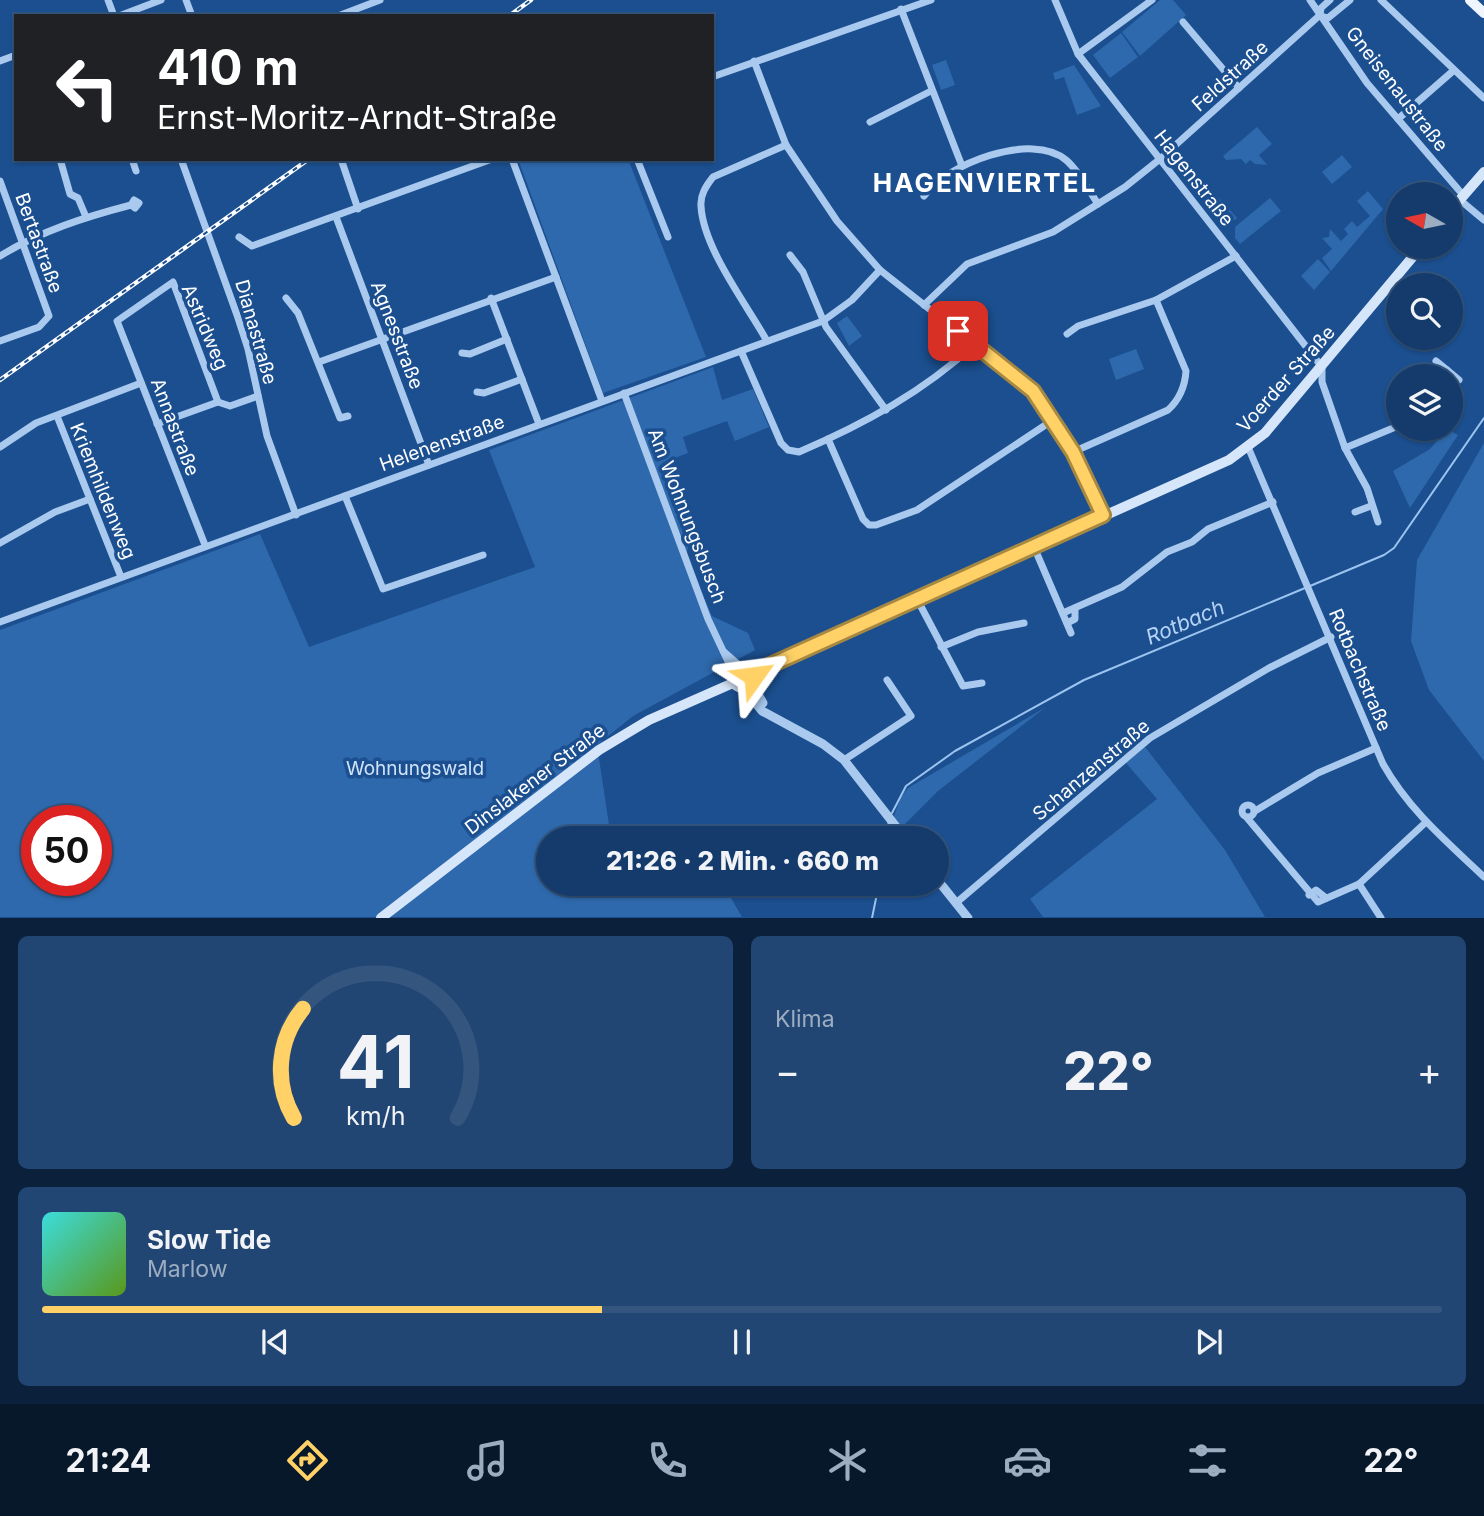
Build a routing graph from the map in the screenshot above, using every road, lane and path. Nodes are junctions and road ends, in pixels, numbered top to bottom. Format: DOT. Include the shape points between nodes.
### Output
graph roads {
  1 [pos="161,0"];
  2 [pos="380,0"];
  3 [pos="931,0"];
  4 [pos="1055,0"];
  5 [pos="1152,0"];
  6 [pos="1310,0"];
  7 [pos="1330,0"];
  8 [pos="1350,0"];
  9 [pos="1381,0"];
  10 [pos="1470,0"];
  11 [pos="901,9"];
  12 [pos="1484,13"];
  13 [pos="122,14"];
  14 [pos="343,14"];
  15 [pos="1320,15"];
  16 [pos="1183,22"];
  17 [pos="1078,54"];
  18 [pos="754,61"];
  19 [pos="1454,71"];
  20 [pos="714,76"];
  21 [pos="1239,88"];
  22 [pos="931,92"];
  23 [pos="1484,98"];
  24 [pos="1398,119"];
  25 [pos="870,122"];
  26 [pos="786,145"];
  27 [pos="1160,159"];
  28 [pos="61,161"];
  29 [pos="133,161"];
  30 [pos="182,161"];
  31 [pos="342,161"];
  32 [pos="487,161"];
  33 [pos="513,161"];
  34 [pos="639,161"];
  35 [pos="962,166"];
  36 [pos="136,171"];
  37 [pos="1484,172"];
  38 [pos="0,181"];
  39 [pos="1450,182"];
  40 [pos="924,196"];
  41 [pos="1463,196"];
  42 [pos="1463,198"];
  43 [pos="1098,204"];
  44 [pos="131,205"];
  45 [pos="358,209"];
  46 [pos="86,217"];
  47 [pos="336,217"];
  48 [pos="1484,220"];
  49 [pos="239,237"];
  50 [pos="668,237"];
  51 [pos="23,242"];
  52 [pos="790,255"];
  53 [pos="0,256"];
  54 [pos="1236,256"];
  55 [pos="1411,259"];
  56 [pos="880,270"];
  57 [pos="556,277"];
  58 [pos="286,298"];
  59 [pos="491,298"];
  60 [pos="1156,300"];
  61 [pos="925,304"];
  62 [pos="117,321"];
  63 [pos="822,321"];
  64 [pos="1067,334"];
  65 [pos="381,337"];
  66 [pos="507,339"];
  67 [pos="0,341"];
  68 [pos="767,341"];
  69 [pos="975,344"];
  70 [pos="741,351"];
  71 [pos="462,353"];
  72 [pos="1436,361"];
  73 [pos="318,362"];
  74 [pos="1438,364"];
  75 [pos="1322,368"];
  76 [pos="522,379"];
  77 [pos="141,383"];
  78 [pos="477,392"];
  79 [pos="624,393"];
  80 [pos="258,396"];
  81 [pos="602,401"];
  82 [pos="218,402"];
  83 [pos="886,410"];
  84 [pos="57,416"];
  85 [pos="348,416"];
  86 [pos="1053,420"];
  87 [pos="539,424"];
  88 [pos="157,425"];
  89 [pos="1386,431"];
  90 [pos="828,439"];
  91 [pos="0,447"];
  92 [pos="1248,447"];
  93 [pos="1345,448"];
  94 [pos="1073,452"];
  95 [pos="429,465"];
  96 [pos="345,496"];
  97 [pos="90,499"];
  98 [pos="1273,502"];
  99 [pos="1371,506"];
  100 [pos="1355,512"];
  101 [pos="296,515"];
  102 [pos="1103,515"];
  103 [pos="1378,522"];
  104 [pos="0,543"];
  105 [pos="205,545"];
  106 [pos="1034,547"];
  107 [pos="482,555"];
  108 [pos="121,577"];
  109 [pos="917,599"];
  110 [pos="1075,608"];
  111 [pos="1063,613"];
  112 [pos="0,622"];
  113 [pos="1024,623"];
  114 [pos="1067,623"];
  115 [pos="1071,634"];
  116 [pos="1331,638"];
  117 [pos="941,647"];
  118 [pos="753,673"];
  119 [pos="732,677"];
  120 [pos="887,680"];
  121 [pos="982,683"];
  122 [pos="748,686"];
  123 [pos="1376,748"];
  124 [pos="844,760"];
  125 [pos="1425,822"];
  126 [pos="895,826"];
  127 [pos="1484,877"];
  128 [pos="1359,884"];
  129 [pos="949,894"];
  130 [pos="957,904"];
  131 [pos="381,918"];
  132 [pos="968,918"];
  133 [pos="1381,918"];
  1 -- 13 [label="street"];
  2 -- 14 [label="street"];
  3 -- 11 [label="street"];
  4 -- 17 [label="street, Hagenstraße"];
  5 -- 17 [label="street"];
  6 -- 15 [label="street, Gneisenaustraße"];
  7 -- 15 [label="street, Feldstraße"];
  8 -- 15 [label="street, Feldstraße" via="1328,18"];
  9 -- 19 [label="street"];
  10 -- 12 [label="main road"];
  11 -- 18 [label="street"];
  11 -- 22 [label="street"];
  15 -- 21 [label="street, Feldstraße"];
  15 -- 24 [label="street, Gneisenaustraße"];
  16 -- 21 [label="street"];
  17 -- 27 [label="street, Hagenstraße"];
  18 -- 20 [label="street"];
  18 -- 26 [label="street"];
  19 -- 23 [label="street"];
  19 -- 24 [label="street"];
  21 -- 27 [label="street, Feldstraße"];
  22 -- 25 [label="street"];
  22 -- 35 [label="street"];
  24 -- 39 [label="street, Gneisenaustraße"];
  26 -- 56 [label="street" via="831,212"];
  26 -- 68 [label="street" via="713,177 701,206 718,256"];
  27 -- 43 [label="street"];
  27 -- 54 [label="street, Hagenstraße"];
  28 -- 46 [label="street" via="70,194 78,198"];
  29 -- 36 [label="street"];
  30 -- 80 [label="street, Dianastraße" via="237,315"];
  31 -- 45 [label="street"];
  32 -- 45 [label="street"];
  33 -- 57 [label="street"];
  34 -- 50 [label="street"];
  35 -- 40 [label="street" via="932,184"];
  35 -- 43 [label="street" via="1020,148 1052,152 1065,160"];
  37 -- 41 [label="main road"];
  38 -- 51 [label="street, Bertastraße"];
  42 -- 48 [label="street, Gneisenaustraße"];
  43 -- 61 [label="street" via="1053,232 967,264"];
  44 -- 46 [label="street"];
  45 -- 47 [label="street"];
  46 -- 51 [label="street"];
  47 -- 49 [label="street" via="252,246"];
  47 -- 65 [label="street, Agnesstraße"];
  51 -- 53 [label="street"];
  51 -- 67 [label="street, Bertastraße" via="49,316 39,327"];
  52 -- 63 [label="street" via="803,272"];
  54 -- 60 [label="street"];
  54 -- 75 [label="street, Hagenstraße"];
  55 -- 75 [label="main road, Voerder Straße"];
  56 -- 61 [label="street"];
  56 -- 63 [label="street, Helenenstraße" via="852,300"];
  57 -- 59 [label="street"];
  57 -- 81 [label="street"];
  58 -- 73 [label="street" via="298,313"];
  59 -- 65 [label="street"];
  59 -- 66 [label="street"];
  60 -- 64 [label="street" via="1078,326"];
  60 -- 94 [label="street" via="1186,371 1176,403"];
  61 -- 69 [label="street"];
  62 -- 77 [label="street, Annastraße"];
  62 -- 82 [label="street, Astridweg" via="173,282"];
  63 -- 68 [label="street, Helenenstraße"];
  63 -- 83 [label="street"];
  65 -- 73 [label="street"];
  65 -- 95 [label="street, Agnesstraße"];
  66 -- 71 [label="street"];
  66 -- 76 [label="street"];
  68 -- 70 [label="street, Helenenstraße"];
  69 -- 83 [label="street" via="926,385"];
  69 -- 86 [label="street" via="1033,391"];
  70 -- 79 [label="street, Helenenstraße"];
  70 -- 90 [label="street" via="781,443 799,452"];
  72 -- 74 [label="street"];
  73 -- 85 [label="street" via="340,418"];
  75 -- 92 [label="main road, Voerder Straße"];
  75 -- 93 [label="street" via="1322,382"];
  76 -- 78 [label="street"];
  76 -- 87 [label="street"];
  77 -- 84 [label="street"];
  77 -- 88 [label="street, Annastraße"];
  79 -- 81 [label="street, Helenenstraße"];
  79 -- 119 [label="street, Am Wohnungsbusch"];
  80 -- 82 [label="street" via="230,405"];
  80 -- 101 [label="street, Dianastraße" via="267,436"];
  81 -- 87 [label="street, Helenenstraße"];
  82 -- 88 [label="street"];
  83 -- 90 [label="street"];
  84 -- 91 [label="street" via="36,423"];
  84 -- 97 [label="street, Kriemhildenweg"];
  86 -- 90 [label="street" via="917,510 876,525 863,519"];
  86 -- 94 [label="street"];
  87 -- 95 [label="street, Helenenstraße"];
  88 -- 105 [label="street, Annastraße"];
  89 -- 93 [label="street"];
  92 -- 98 [label="street, Rotbachstraße"];
  92 -- 102 [label="main road, Voerder Straße" via="1229,460"];
  93 -- 99 [label="street" via="1367,488"];
  94 -- 102 [label="street"];
  95 -- 96 [label="street, Helenenstraße"];
  96 -- 101 [label="street, Helenenstraße"];
  96 -- 107 [label="street" via="383,589"];
  97 -- 104 [label="street" via="55,512"];
  97 -- 108 [label="street, Kriemhildenweg"];
  98 -- 110 [label="street" via="1208,529 1167,552 1122,587"];
  98 -- 116 [label="street, Rotbachstraße"];
  99 -- 100 [label="street"];
  99 -- 103 [label="street"];
  101 -- 105 [label="street, Helenenstraße"];
  102 -- 106 [label="main road, Voerder Straße"];
  105 -- 108 [label="street, Helenenstraße"];
  106 -- 109 [label="main road, Voerder Straße"];
  106 -- 111 [label="street"];
  108 -- 112 [label="street, Helenenstraße"];
  109 -- 117 [label="street"];
  109 -- 118 [label="main road, Voerder Straße"];
  110 -- 111 [label="street"];
  110 -- 114 [label="street" via="1075,619"];
  111 -- 114 [label="street"];
  113 -- 117 [label="street" via="978,632"];
  114 -- 115 [label="street"];
  116 -- 123 [label="street, Rotbachstraße"];
  116 -- 130 [label="street, Schanzenstraße" via="1269,668 1150,738"];
  117 -- 121 [label="street" via="963,686"];
  118 -- 119 [label="main road"];
  118 -- 122 [label="main road"];
  119 -- 122 [label="main road"];
  119 -- 131 [label="main road, Dinslakener Straße" via="598,750"];
  120 -- 124 [label="street" via="911,716"];
  122 -- 124 [label="street" via="762,711"];
  123 -- 125 [label="street, Rotbachstraße" via="1400,794"];
  123 -- 128 [label="street" via="1318,773 1255,811 1250,805 1244,807 1243,813 1309,895 1316,890 1326,898"];
  124 -- 126 [label="street"];
  125 -- 127 [label="street, Rotbachstraße"];
  125 -- 128 [label="street"];
  128 -- 133 [label="street"];
  129 -- 130 [label="street"];
  130 -- 132 [label="street"];
}
